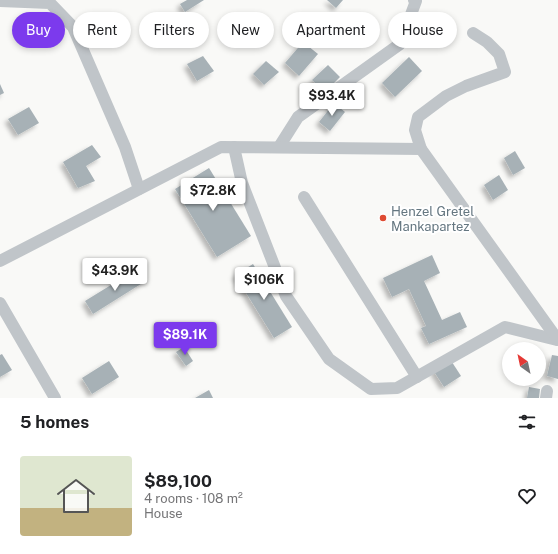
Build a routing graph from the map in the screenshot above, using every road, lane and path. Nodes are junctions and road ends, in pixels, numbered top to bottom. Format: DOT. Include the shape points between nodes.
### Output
graph roads {
  1 [pos="414,0"];
  2 [pos="0,1"];
  3 [pos="53,2"];
  4 [pos="473,33"];
  5 [pos="234,147"];
  6 [pos="279,147"];
  7 [pos="421,149"];
  8 [pos="139,189"];
  9 [pos="304,197"];
  10 [pos="0,261"];
  11 [pos="0,303"];
  12 [pos="558,340"];
  13 [pos="417,377"];
  14 [pos="368,393"];
  15 [pos="55,398"];
  1 -- 6 [label="street" via="416,1 400,44 298,117"];
  2 -- 3 [label="street"];
  3 -- 8 [label="street" via="72,27 125,147"];
  4 -- 7 [label="street" via="499,54 505,72 446,96 418,117 415,130"];
  5 -- 6 [label="street"];
  5 -- 8 [label="street" via="222,146"];
  5 -- 14 [label="street" via="242,183 286,296 329,359"];
  6 -- 7 [label="street"];
  7 -- 12 [label="street"];
  8 -- 10 [label="street"];
  9 -- 13 [label="street"];
  11 -- 15 [label="street"];
  12 -- 13 [label="street" via="505,327"];
  13 -- 14 [label="street" via="397,388"];
}
